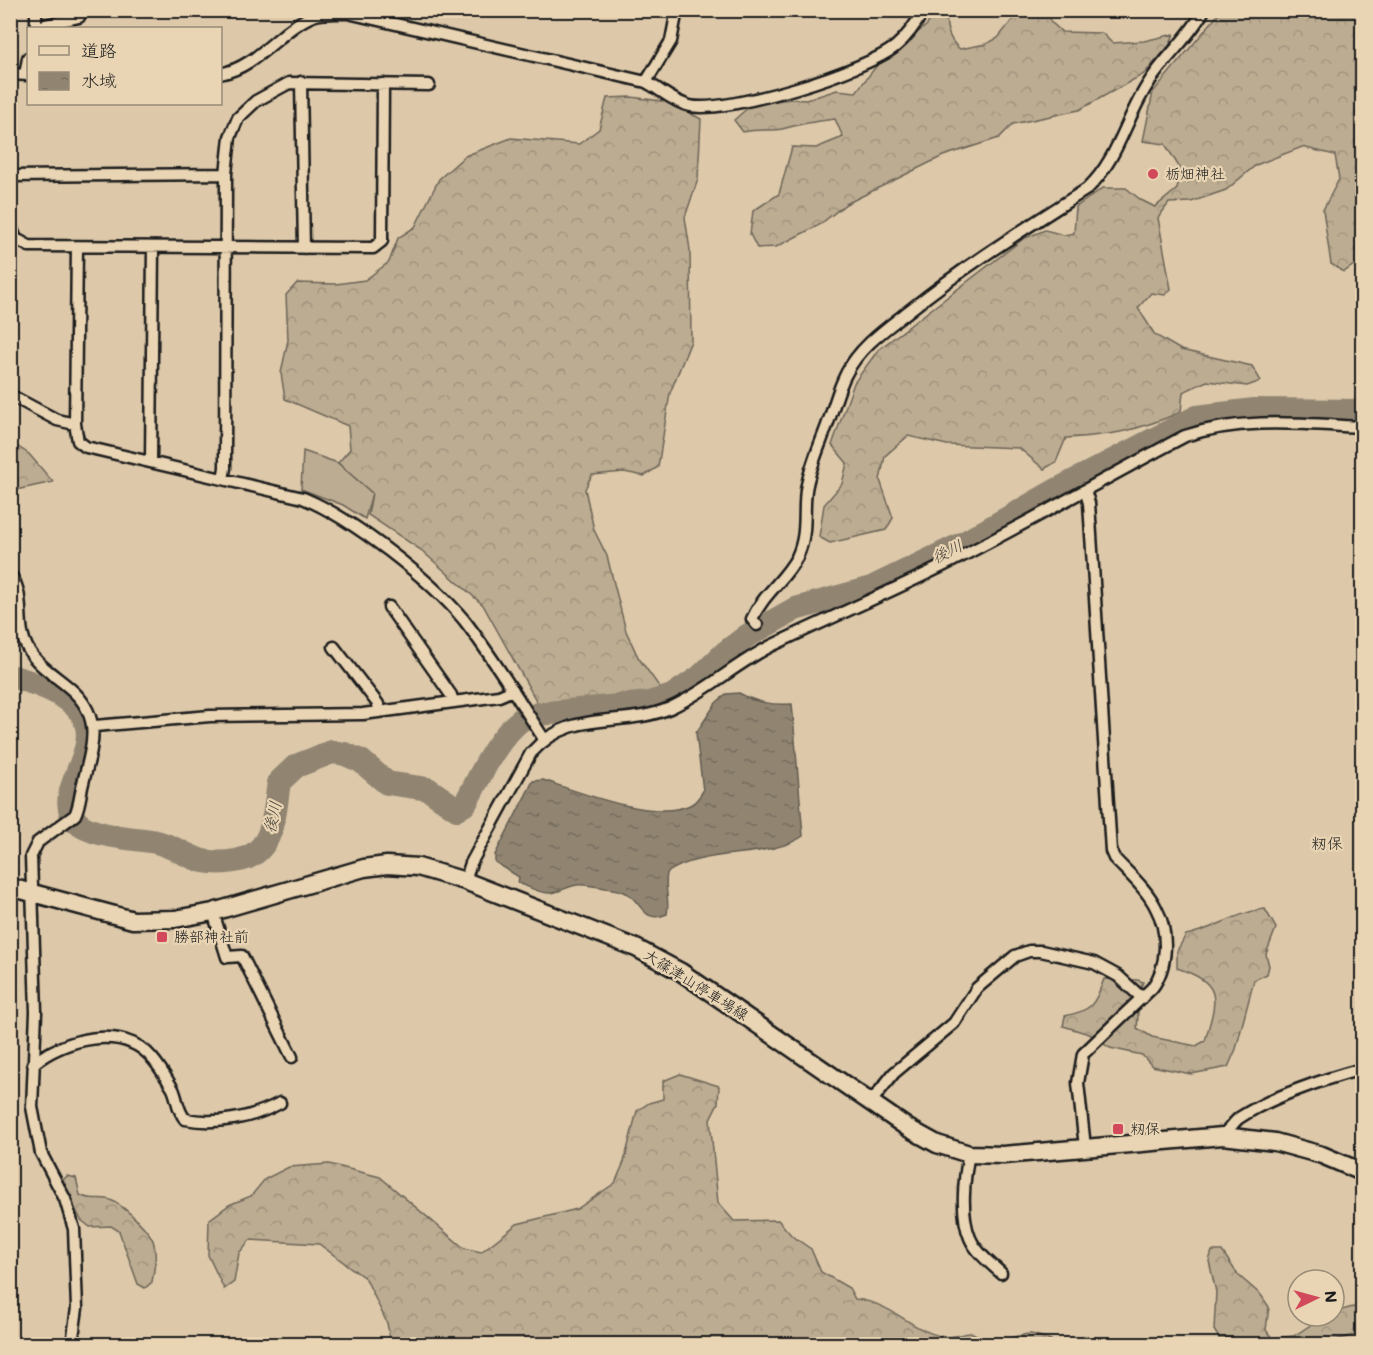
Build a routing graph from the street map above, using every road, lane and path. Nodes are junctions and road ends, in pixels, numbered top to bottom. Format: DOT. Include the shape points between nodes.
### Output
graph roads {
  1 [pos="36,10"];
  2 [pos="677,10"];
  3 [pos="924,10"];
  4 [pos="1204,10"];
  5 [pos="79,17"];
  6 [pos="36,27"];
  7 [pos="40,27"];
  8 [pos="222,73"];
  9 [pos="10,74"];
  10 [pos="27,75"];
  11 [pos="301,82"];
  12 [pos="645,82"];
  13 [pos="383,84"];
  14 [pos="429,85"];
  15 [pos="226,174"];
  16 [pos="10,176"];
  17 [pos="10,224"];
  18 [pos="13,243"];
  19 [pos="77,247"];
  20 [pos="153,247"];
  21 [pos="228,248"];
  22 [pos="304,248"];
  23 [pos="10,395"];
  24 [pos="75,424"];
  25 [pos="1362,427"];
  26 [pos="151,462"];
  27 [pos="223,479"];
  28 [pos="1085,489"];
  29 [pos="10,574"];
  30 [pos="389,607"];
  31 [pos="756,625"];
  32 [pos="334,647"];
  33 [pos="513,690"];
  34 [pos="453,702"];
  35 [pos="379,712"];
  36 [pos="94,726"];
  37 [pos="544,739"];
  38 [pos="465,880"];
  39 [pos="10,887"];
  40 [pos="34,894"];
  41 [pos="213,912"];
  42 [pos="1142,998"];
  43 [pos="292,1057"];
  44 [pos="33,1064"];
  45 [pos="1362,1070"];
  46 [pos="280,1103"];
  47 [pos="870,1103"];
  48 [pos="1223,1136"];
  49 [pos="1085,1148"];
  50 [pos="969,1154"];
  51 [pos="1362,1172"];
  52 [pos="1001,1273"];
  53 [pos="72,1344"];
  1 -- 6 [label="street"];
  2 -- 12 [label="street" via="671,41"];
  3 -- 12 [label="street" via="895,47 869,62 749,99 691,106"];
  4 -- 31 [label="street" via="1150,79 1100,177 930,294 859,355 846,373 809,475 804,537 797,556 756,611 752,619"];
  5 -- 7 [label="street"];
  8 -- 12 [label="street" via="259,57 298,24 317,14 348,12"];
  9 -- 10 [label="street"];
  11 -- 13 [label="street"];
  11 -- 15 [label="street" via="289,83 267,94 238,118 230,137"];
  11 -- 22 [label="street"];
  13 -- 14 [label="street"];
  13 -- 22 [label="street" via="382,241 374,248"];
  15 -- 16 [label="street"];
  15 -- 21 [label="street"];
  17 -- 18 [label="street"];
  18 -- 19 [label="street"];
  19 -- 20 [label="street"];
  19 -- 24 [label="street"];
  20 -- 21 [label="street"];
  20 -- 26 [label="street"];
  21 -- 22 [label="street"];
  21 -- 27 [label="street"];
  23 -- 24 [label="street" via="57,420"];
  24 -- 26 [label="street" via="78,441 86,447"];
  25 -- 28 [label="street" via="1213,426 1185,436"];
  26 -- 27 [label="street"];
  27 -- 33 [label="street" via="303,498 352,524 442,598 463,620"];
  28 -- 37 [label="street" via="963,556 752,656 667,710 576,725"];
  28 -- 42 [label="street" via="1111,851 1156,907 1164,942 1159,979"];
  29 -- 36 [label="street" via="20,593 23,637 28,650 75,693 88,709"];
  30 -- 34 [label="street" via="452,695"];
  32 -- 35 [label="street" via="378,704"];
  33 -- 34 [label="street" via="499,696"];
  33 -- 37 [label="street"];
  34 -- 35 [label="street"];
  35 -- 36 [label="street" via="210,716"];
  36 -- 40 [label="street" via="92,749 72,817 33,849"];
  37 -- 38 [label="street" via="531,753"];
  38 -- 41 [label="main road, 大篠津山停車場線" via="418,867 387,865 341,873"];
  38 -- 47 [label="main road, 大篠津山停車場線" via="591,928 681,972"];
  39 -- 40 [label="main road, 大篠津山停車場線"];
  40 -- 41 [label="main road, 大篠津山停車場線" via="133,920 175,920"];
  40 -- 44 [label="street"];
  41 -- 43 [label="street" via="227,957 242,956"];
  42 -- 47 [label="street" via="1118,976 1094,963 1041,951 1015,956 977,988 954,1023 894,1073"];
  42 -- 49 [label="street" via="1083,1054 1078,1083"];
  44 -- 46 [label="street" via="80,1041 128,1041 152,1058 173,1090 185,1119 215,1121 252,1115"];
  44 -- 53 [label="street" via="32,1107 41,1153 65,1199 74,1230 77,1308"];
  45 -- 48 [label="street" via="1315,1083 1264,1106 1237,1119"];
  47 -- 50 [label="main road, 大篠津山停車場線" via="937,1144"];
  48 -- 49 [label="main road, 大篠津山停車場線"];
  48 -- 51 [label="main road, 大篠津山停車場線" via="1275,1142 1322,1155"];
  49 -- 50 [label="main road, 大篠津山停車場線"];
  50 -- 52 [label="street" via="967,1228 976,1248"];
}
